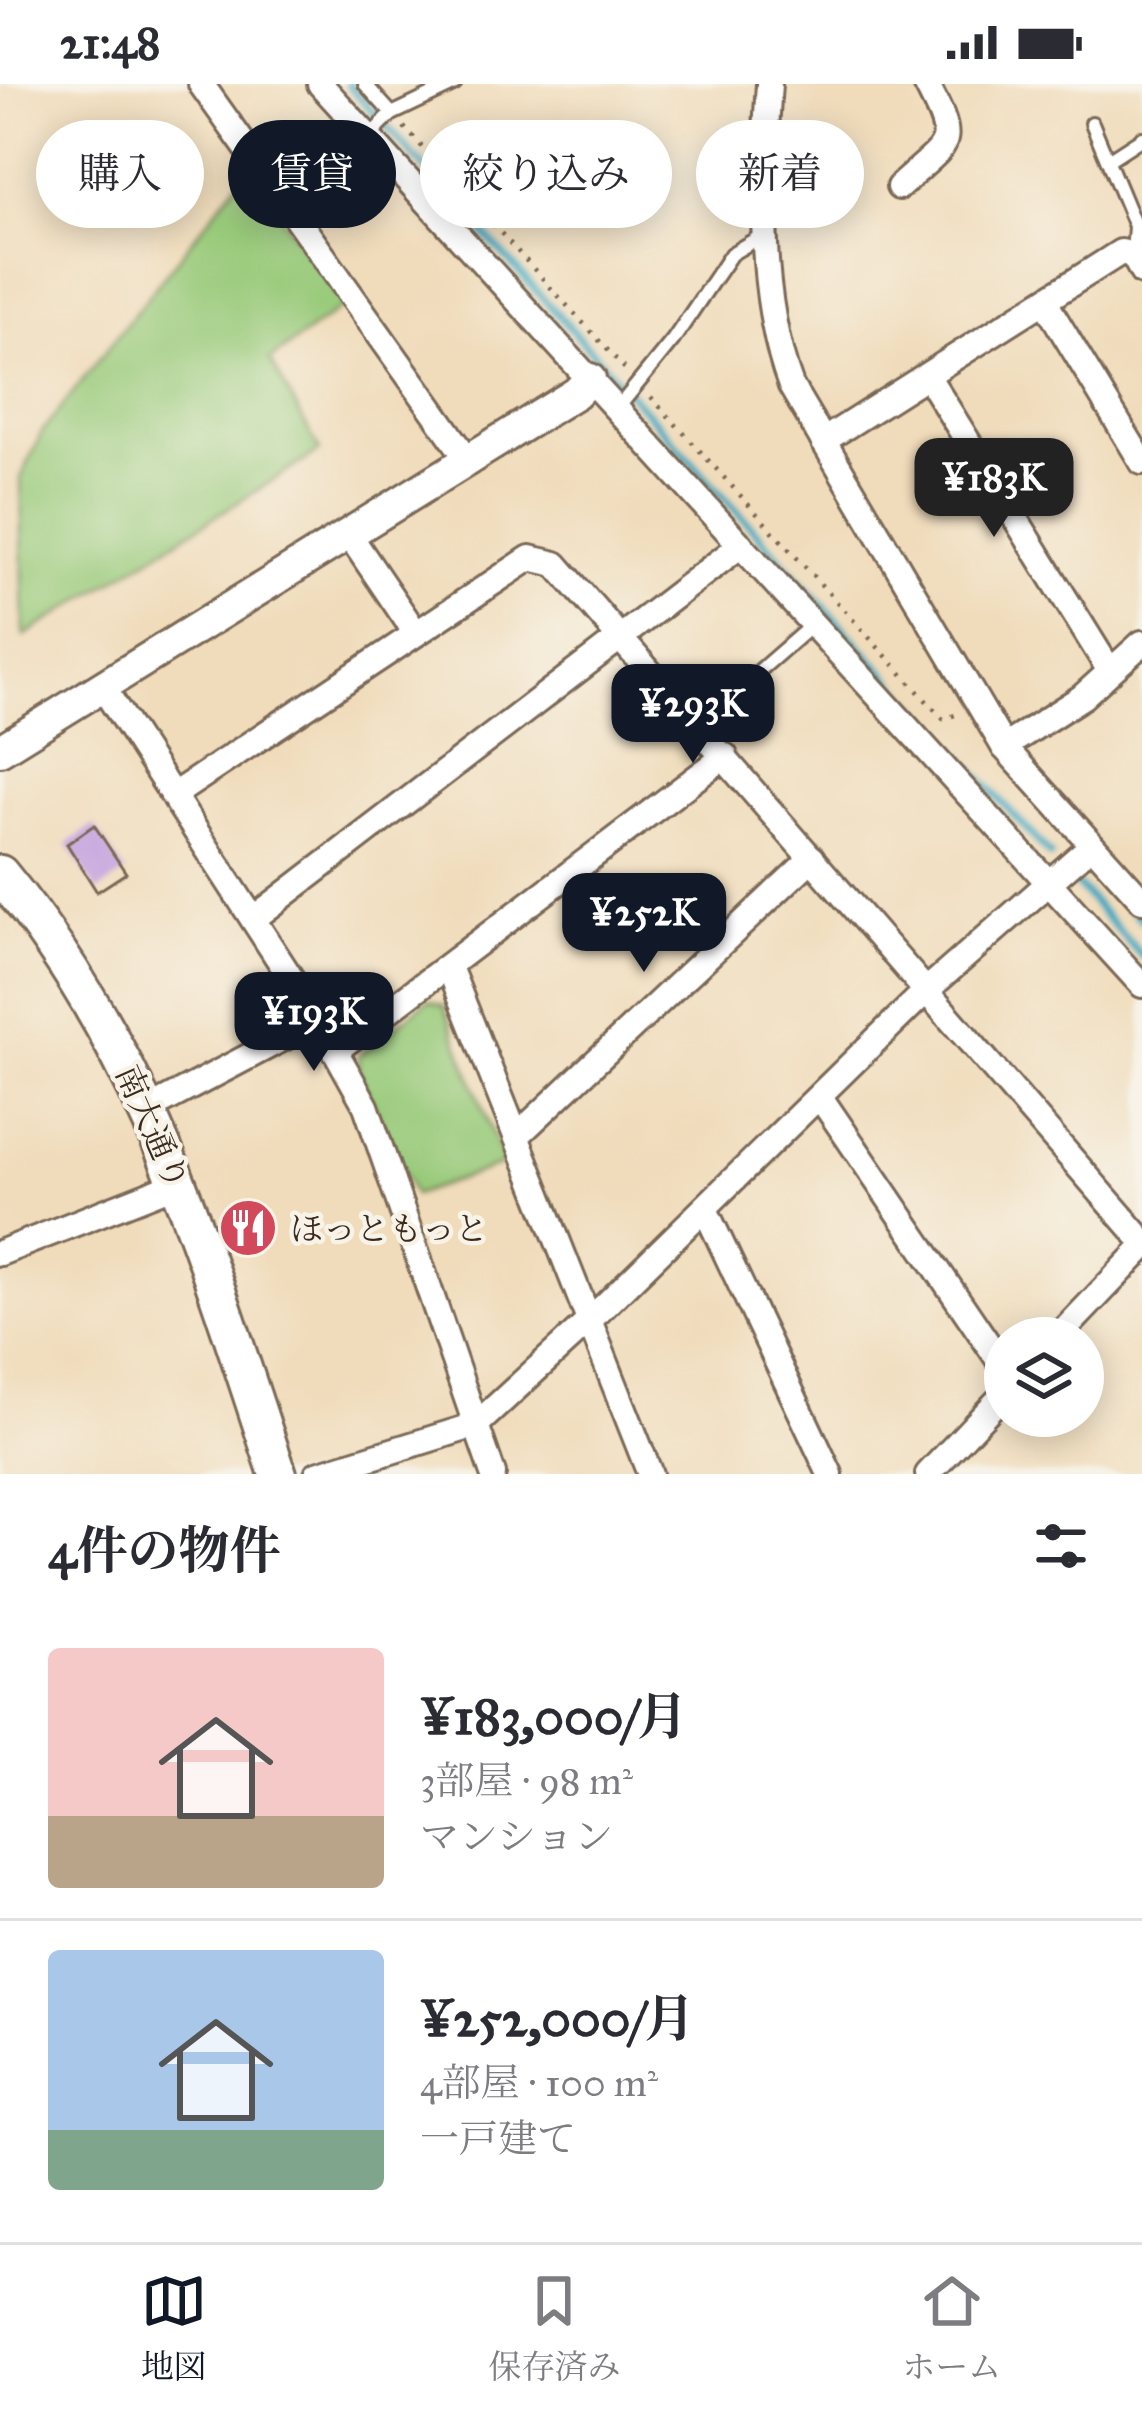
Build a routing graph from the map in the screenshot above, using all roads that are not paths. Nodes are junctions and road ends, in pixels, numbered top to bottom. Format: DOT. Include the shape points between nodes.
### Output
graph roads {
  1 [pos="201,84"];
  2 [pos="320,84"];
  3 [pos="365,84"];
  4 [pos="454,84"];
  5 [pos="770,84"];
  6 [pos="926,84"];
  7 [pos="376,120"];
  8 [pos="380,120"];
  9 [pos="389,120"];
  10 [pos="1092,123"];
  11 [pos="1142,138"];
  12 [pos="396,141"];
  13 [pos="1108,160"];
  14 [pos="899,187"];
  15 [pos="767,232"];
  16 [pos="1138,263"];
  17 [pos="1045,302"];
  18 [pos="928,377"];
  19 [pos="590,379"];
  20 [pos="621,404"];
  21 [pos="823,441"];
  22 [pos="469,461"];
  23 [pos="1142,462"];
  24 [pos="348,532"];
  25 [pos="741,545"];
  26 [pos="813,624"];
  27 [pos="415,632"];
  28 [pos="622,640"];
  29 [pos="1142,643"];
  30 [pos="1110,671"];
  31 [pos="104,689"];
  32 [pos="697,725"];
  33 [pos="1004,747"];
  34 [pos="0,750"];
  35 [pos="724,756"];
  36 [pos="175,794"];
  37 [pos="1092,845"];
  38 [pos="812,858"];
  39 [pos="0,874"];
  40 [pos="1048,883"];
  41 [pos="1142,900"];
  42 [pos="253,919"];
  43 [pos="449,967"];
  44 [pos="1142,985"];
  45 [pos="928,989"];
  46 [pos="318,1020"];
  47 [pos="335,1051"];
  48 [pos="820,1097"];
  49 [pos="148,1109"];
  50 [pos="518,1135"];
  51 [pos="180,1182"];
  52 [pos="705,1209"];
  53 [pos="1142,1245"];
  54 [pos="0,1252"];
  55 [pos="1077,1317"];
  56 [pos="589,1321"];
  57 [pos="984,1338"];
  58 [pos="984,1415"];
  59 [pos="476,1425"];
  60 [pos="278,1474"];
  61 [pos="316,1474"];
  62 [pos="493,1474"];
  63 [pos="650,1474"];
  64 [pos="830,1474"];
  65 [pos="928,1474"];
  1 -- 22 [label="street"];
  2 -- 7 [label="street"];
  3 -- 8 [label="lane"];
  4 -- 9 [label="lane"];
  5 -- 15 [label="street"];
  6 -- 14 [label="street" via="948,135"];
  10 -- 13 [label="lane"];
  11 -- 13 [label="lane"];
  12 -- 19 [label="street"];
  13 -- 16 [label="lane" via="1136,226"];
  15 -- 20 [label="lane" via="731,254"];
  15 -- 21 [label="street" via="776,345"];
  16 -- 17 [label="street" via="1121,252"];
  17 -- 18 [label="street"];
  17 -- 23 [label="street"];
  18 -- 21 [label="street"];
  18 -- 30 [label="street"];
  19 -- 20 [label="street"];
  19 -- 22 [label="street"];
  20 -- 25 [label="street"];
  21 -- 33 [label="street"];
  22 -- 24 [label="street"];
  24 -- 27 [label="street"];
  24 -- 31 [label="street"];
  25 -- 26 [label="street"];
  25 -- 28 [label="street"];
  26 -- 32 [label="lane"];
  26 -- 40 [label="street"];
  27 -- 28 [label="street" via="541,558 556,564"];
  27 -- 36 [label="street"];
  28 -- 32 [label="street"];
  28 -- 42 [label="street"];
  29 -- 30 [label="street"];
  30 -- 33 [label="street"];
  31 -- 34 [label="street"];
  31 -- 36 [label="street"];
  32 -- 35 [label="street"];
  33 -- 37 [label="street"];
  35 -- 38 [label="street"];
  35 -- 43 [label="street"];
  36 -- 42 [label="street"];
  37 -- 40 [label="street"];
  37 -- 41 [label="street"];
  38 -- 45 [label="street"];
  38 -- 50 [label="street"];
  39 -- 49 [label="main road, 南大通り" via="98,1011"];
  40 -- 44 [label="street"];
  40 -- 45 [label="street"];
  42 -- 46 [label="street"];
  43 -- 47 [label="street"];
  43 -- 50 [label="street"];
  45 -- 48 [label="street"];
  45 -- 53 [label="street"];
  46 -- 47 [label="street"];
  46 -- 49 [label="street"];
  47 -- 59 [label="street" via="366,1106"];
  48 -- 52 [label="street"];
  48 -- 57 [label="street"];
  49 -- 51 [label="main road, 南大通り"];
  50 -- 56 [label="street"];
  51 -- 54 [label="street"];
  51 -- 60 [label="main road, 南大通り"];
  52 -- 56 [label="street"];
  52 -- 64 [label="street"];
  53 -- 55 [label="street"];
  56 -- 59 [label="street"];
  56 -- 63 [label="street"];
  58 -- 65 [label="street"];
  59 -- 61 [label="street"];
  59 -- 62 [label="street"];
}
